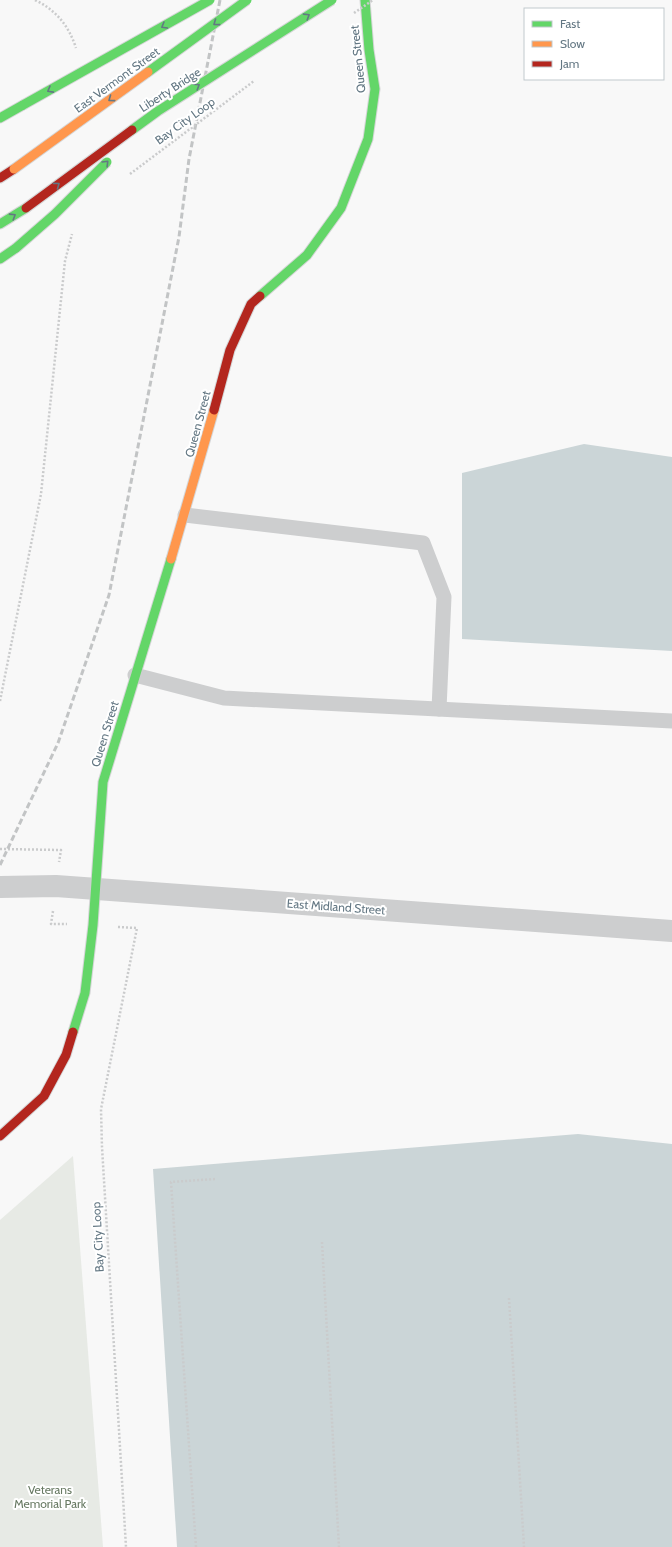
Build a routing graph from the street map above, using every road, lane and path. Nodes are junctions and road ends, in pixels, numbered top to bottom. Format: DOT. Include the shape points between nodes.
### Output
graph roads {
  1 [pos="35,0"];
  2 [pos="210,0"];
  3 [pos="247,0"];
  4 [pos="332,0"];
  5 [pos="365,0"];
  6 [pos="373,0"];
  7 [pos="348,17"];
  8 [pos="77,53"];
  9 [pos="255,81"];
  10 [pos="158,111"];
  11 [pos="0,118"];
  12 [pos="0,178"];
  13 [pos="124,179"];
  14 [pos="0,224"];
  15 [pos="73,231"];
  16 [pos="0,259"];
  17 [pos="186,516"];
  18 [pos="136,675"];
  19 [pos="0,701"];
  20 [pos="438,709"];
  21 [pos="672,721"];
  22 [pos="0,849"];
  23 [pos="61,850"];
  24 [pos="0,887"];
  25 [pos="95,889"];
  26 [pos="137,928"];
  27 [pos="672,931"];
  28 [pos="0,1136"];
  29 [pos="215,1179"];
  30 [pos="322,1242"];
  31 [pos="509,1298"];
  32 [pos="126,1547"];
  33 [pos="196,1547"];
  34 [pos="339,1547"];
  35 [pos="524,1547"];
  1 -- 8 [label="path" via="54,11 63,21 72,34"];
  2 -- 11 [label="street, one-way, bridge"];
  3 -- 12 [label="street, East Vermont Street, one-way, bridge"];
  10 -- 4 [label="street, Liberty Bridge, one-way, bridge"];
  5 -- 17 [label="street, Queen Street" via="369,50 376,90 368,139 341,208 307,256 250,304 230,350"];
  6 -- 7 [label="path, bridge"];
  9 -- 13 [label="path, Bay City Loop, bridge"];
  14 -- 10 [label="street, Liberty Bridge, one-way, bridge" via="26,208"];
  16 -- 10 [label="street, one-way, bridge" via="55,214"];
  15 -- 19 [label="path" via="65,261 41,494"];
  17 -- 18 [label="street, Queen Street"];
  17 -- 20 [label="lane" via="423,543 444,597"];
  18 -- 20 [label="lane" via="224,698"];
  18 -- 25 [label="street, Queen Street" via="103,782"];
  20 -- 21 [label="lane"];
  22 -- 23 [label="path"];
  24 -- 25 [label="street, East Midland Street" via="56,886"];
  25 -- 27 [label="street, East Midland Street"];
  25 -- 28 [label="street, Queen Street" via="85,992 66,1055 44,1096"];
  26 -- 32 [label="path, Bay City Loop" via="101,1109"];
  29 -- 33 [label="path" via="171,1182"];
  30 -- 34 [label="path"];
  31 -- 35 [label="path"];
}
